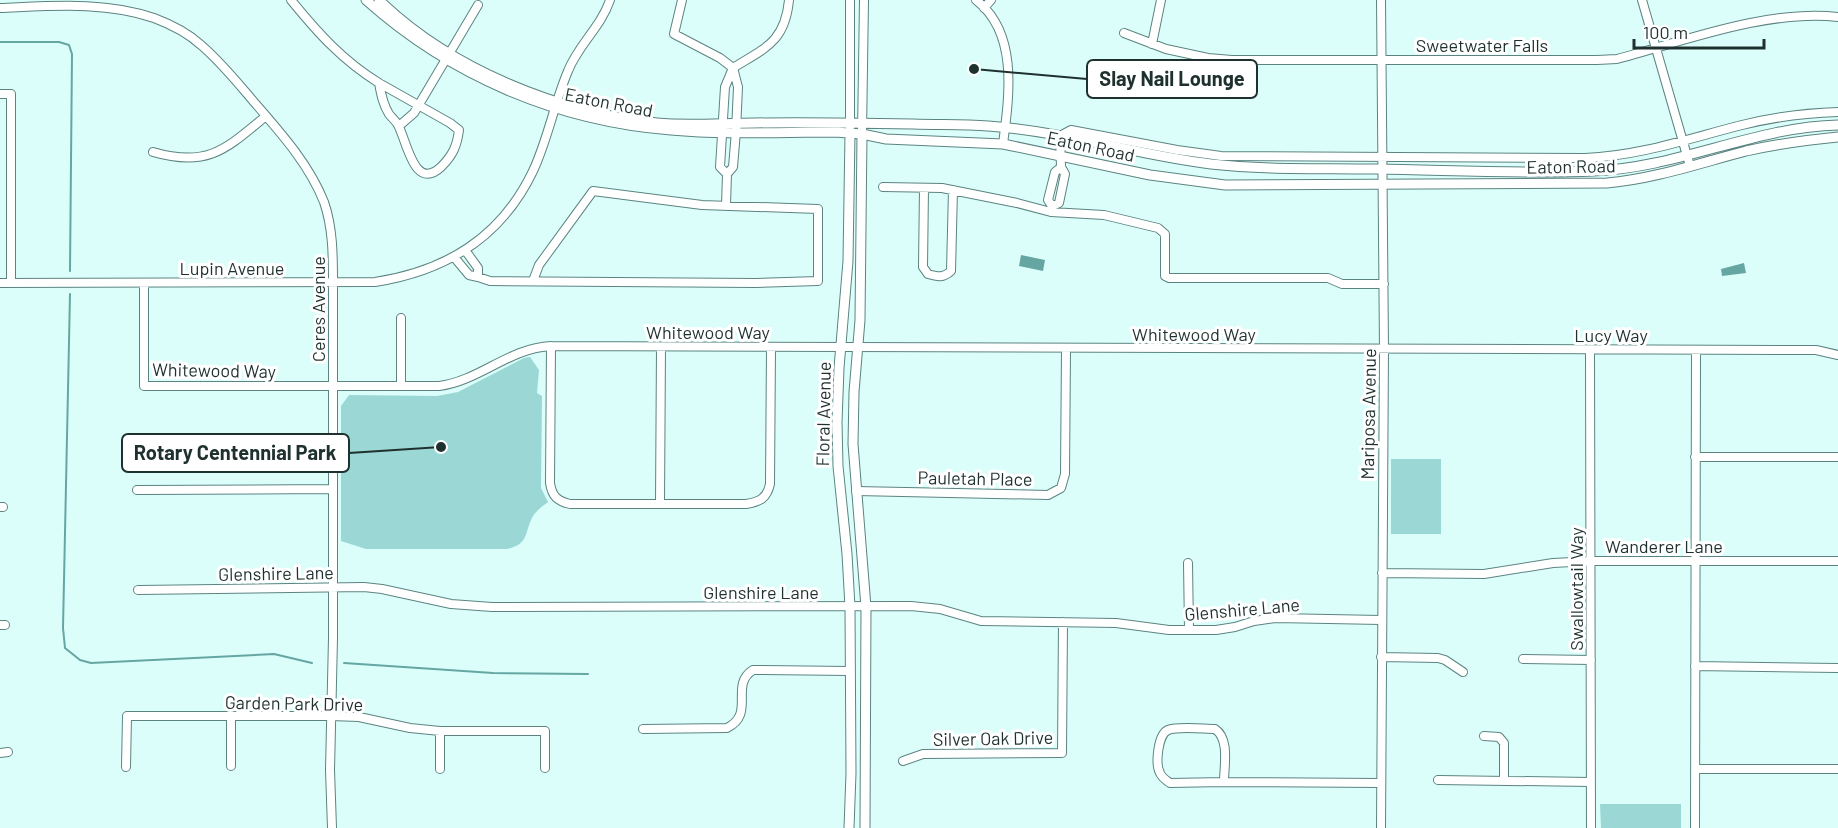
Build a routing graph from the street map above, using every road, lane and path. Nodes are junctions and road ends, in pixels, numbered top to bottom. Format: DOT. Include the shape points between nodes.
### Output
graph roads {
  1 [pos="366,0"];
  2 [pos="379,0"];
  3 [pos="610,0"];
  4 [pos="682,0"];
  5 [pos="789,0"];
  6 [pos="850,0"];
  7 [pos="864,0"];
  8 [pos="976,0"];
  9 [pos="991,0"];
  10 [pos="1161,0"];
  11 [pos="1381,0"];
  12 [pos="1642,0"];
  13 [pos="293,1"];
  14 [pos="478,4"];
  15 [pos="0,8"];
  16 [pos="984,8"];
  17 [pos="1838,17"];
  18 [pos="1124,33"];
  19 [pos="1152,44"];
  20 [pos="1656,49"];
  21 [pos="449,56"];
  22 [pos="1380,60"];
  23 [pos="733,68"];
  24 [pos="378,83"];
  25 [pos="0,94"];
  26 [pos="556,104"];
  27 [pos="419,106"];
  28 [pos="1838,112"];
  29 [pos="266,116"];
  30 [pos="862,122"];
  31 [pos="1838,125"];
  32 [pos="399,126"];
  33 [pos="736,127"];
  34 [pos="850,127"];
  35 [pos="723,128"];
  36 [pos="1005,128"];
  37 [pos="862,134"];
  38 [pos="1060,136"];
  39 [pos="1838,137"];
  40 [pos="1682,141"];
  41 [pos="1003,144"];
  42 [pos="153,152"];
  43 [pos="1686,154"];
  44 [pos="1382,157"];
  45 [pos="1061,162"];
  46 [pos="1690,166"];
  47 [pos="1382,169"];
  48 [pos="727,174"];
  49 [pos="1383,185"];
  50 [pos="883,187"];
  51 [pos="924,188"];
  52 [pos="953,190"];
  53 [pos="726,205"];
  54 [pos="1052,209"];
  55 [pos="465,250"];
  56 [pos="454,257"];
  57 [pos="478,277"];
  58 [pos="533,281"];
  59 [pos="0,283"];
  60 [pos="11,283"];
  61 [pos="144,283"];
  62 [pos="333,284"];
  63 [pos="1384,284"];
  64 [pos="401,318"];
  65 [pos="551,346"];
  66 [pos="661,347"];
  67 [pos="771,347"];
  68 [pos="842,347"];
  69 [pos="858,347"];
  70 [pos="1066,349"];
  71 [pos="1384,350"];
  72 [pos="1590,350"];
  73 [pos="1696,350"];
  74 [pos="1838,355"];
  75 [pos="333,386"];
  76 [pos="401,386"];
  77 [pos="1695,457"];
  78 [pos="1838,457"];
  79 [pos="333,489"];
  80 [pos="137,490"];
  81 [pos="856,491"];
  82 [pos="660,503"];
  83 [pos="1591,561"];
  84 [pos="1694,561"];
  85 [pos="1838,561"];
  86 [pos="1188,563"];
  87 [pos="1382,573"];
  88 [pos="332,587"];
  89 [pos="138,590"];
  90 [pos="850,607"];
  91 [pos="866,607"];
  92 [pos="1381,620"];
  93 [pos="1064,622"];
  94 [pos="1189,630"];
  95 [pos="1381,657"];
  96 [pos="1523,659"];
  97 [pos="1591,660"];
  98 [pos="1695,666"];
  99 [pos="1838,668"];
  100 [pos="850,671"];
  101 [pos="1463,672"];
  102 [pos="231,716"];
  103 [pos="331,716"];
  104 [pos="643,729"];
  105 [pos="440,730"];
  106 [pos="1484,736"];
  107 [pos="903,761"];
  108 [pos="231,766"];
  109 [pos="126,767"];
  110 [pos="545,768"];
  111 [pos="1696,768"];
  112 [pos="440,769"];
  113 [pos="1838,769"];
  114 [pos="1438,780"];
  115 [pos="1504,781"];
  116 [pos="1224,782"];
  117 [pos="1591,782"];
  118 [pos="1381,783"];
  119 [pos="332,828"];
  120 [pos="849,828"];
  121 [pos="865,828"];
  122 [pos="1381,828"];
  123 [pos="1591,828"];
  124 [pos="1695,828"];
  1 -- 21 [label="street, Eaton Road" via="403,30"];
  2 -- 21 [label="street"];
  3 -- 26 [label="street, Lupin Avenue" via="569,67"];
  4 -- 23 [label="street" via="674,34"];
  5 -- 23 [label="street" via="787,18 774,41"];
  6 -- 34 [label="street, Floral Avenue"];
  7 -- 30 [label="street, Floral Avenue"];
  8 -- 16 [label="street"];
  9 -- 16 [label="street"];
  10 -- 19 [label="street"];
  11 -- 22 [label="street, Mariposa Avenue"];
  12 -- 20 [label="street"];
  13 -- 24 [label="street" via="342,57"];
  14 -- 21 [label="street"];
  15 -- 29 [label="street, Ceres Avenue" via="110,7 156,19 200,44"];
  16 -- 36 [label="street" via="1006,49"];
  17 -- 20 [label="street, Sweetwater Falls" via="1762,22"];
  18 -- 19 [label="street, Sweetwater Falls"];
  19 -- 22 [label="street, Sweetwater Falls" via="1232,60"];
  20 -- 22 [label="street, Sweetwater Falls" via="1597,60"];
  20 -- 40 [label="street"];
  21 -- 26 [label="street, Eaton Road" via="497,87"];
  21 -- 27 [label="street"];
  22 -- 44 [label="street, Mariposa Avenue"];
  23 -- 33 [label="street" via="738,87"];
  23 -- 35 [label="street" via="725,87"];
  24 -- 27 [label="street"];
  24 -- 32 [label="street" via="388,112"];
  25 -- 60 [label="street" via="11,94"];
  26 -- 35 [label="street, Eaton Road" via="590,118 644,128"];
  26 -- 55 [label="street, Lupin Avenue" via="542,148 519,196 498,223"];
  27 -- 32 [label="street"];
  27 -- 32 [label="street" via="459,130 450,158 435,173 419,171 401,138"];
  28 -- 40 [label="street, Eaton Road" via="1763,120"];
  29 -- 42 [label="street" via="212,155 183,159"];
  29 -- 62 [label="street, Ceres Avenue" via="306,169 324,203 332,242"];
  30 -- 34 [label="street, Eaton Road"];
  30 -- 36 [label="street, Eaton Road"];
  30 -- 37 [label="street, Floral Avenue"];
  31 -- 43 [label="street, Eaton Road" via="1772,133"];
  33 -- 34 [label="street, Eaton Road"];
  33 -- 35 [label="street, Eaton Road"];
  33 -- 48 [label="street" via="733,167"];
  34 -- 37 [label="street, Eaton Road"];
  34 -- 68 [label="street, Floral Avenue"];
  35 -- 48 [label="street" via="720,167"];
  36 -- 38 [label="street, Eaton Road"];
  36 -- 41 [label="street"];
  37 -- 41 [label="street, Eaton Road" via="886,139"];
  37 -- 69 [label="street, Floral Avenue"];
  38 -- 44 [label="street, Eaton Road" via="1071,130 1221,156"];
  38 -- 45 [label="street"];
  38 -- 47 [label="street, Eaton Road" via="1212,164"];
  39 -- 46 [label="street, Eaton Road" via="1779,144"];
  40 -- 43 [label="street"];
  40 -- 44 [label="street, Eaton Road" via="1602,158"];
  41 -- 45 [label="street, Eaton Road"];
  43 -- 46 [label="street"];
  43 -- 47 [label="street, Eaton Road" via="1624,169 1595,171"];
  44 -- 47 [label="street, Mariposa Avenue"];
  45 -- 49 [label="street, Eaton Road" via="1225,185"];
  45 -- 54 [label="street" via="1048,200"];
  46 -- 49 [label="street, Eaton Road" via="1633,181 1606,183"];
  47 -- 49 [label="street, Mariposa Avenue"];
  48 -- 53 [label="street"];
  49 -- 63 [label="street, Mariposa Avenue"];
  50 -- 51 [label="street"];
  51 -- 52 [label="street"];
  51 -- 52 [label="street" via="923,267 937,277 951,270"];
  52 -- 54 [label="street"];
  53 -- 58 [label="street" via="593,191 539,266"];
  53 -- 58 [label="street" via="818,209 818,281"];
  54 -- 63 [label="street" via="1104,215 1158,228 1165,234 1165,276 1169,279 1328,278 1342,284"];
  55 -- 56 [label="street, Lupin Avenue"];
  55 -- 57 [label="street" via="478,268"];
  56 -- 57 [label="street" via="469,274"];
  56 -- 62 [label="street, Lupin Avenue" via="400,278"];
  57 -- 58 [label="street" via="490,281"];
  59 -- 60 [label="street, Lupin Avenue"];
  60 -- 61 [label="street, Lupin Avenue"];
  61 -- 62 [label="street, Lupin Avenue"];
  61 -- 75 [label="street, Whitewood Way" via="144,386"];
  62 -- 75 [label="street, Ceres Avenue"];
  63 -- 71 [label="street, Mariposa Avenue"];
  64 -- 76 [label="street"];
  65 -- 66 [label="street, Whitewood Way"];
  65 -- 76 [label="street, Whitewood Way" via="529,348 452,385"];
  65 -- 82 [label="street" via="550,483 555,498 570,504"];
  66 -- 67 [label="street, Whitewood Way"];
  66 -- 82 [label="street"];
  67 -- 68 [label="street, Whitewood Way"];
  67 -- 82 [label="street" via="770,484 764,499 756,503"];
  68 -- 69 [label="street, Whitewood Way"];
  68 -- 90 [label="street, Floral Avenue" via="837,445"];
  69 -- 70 [label="street, Whitewood Way"];
  69 -- 81 [label="street, Floral Avenue" via="853,419"];
  70 -- 71 [label="street, Whitewood Way"];
  70 -- 81 [label="street, Pauletah Place" via="1065,474 1061,488 1048,495"];
  71 -- 72 [label="street, Lucy Way"];
  71 -- 87 [label="street, Mariposa Avenue"];
  72 -- 73 [label="street, Lucy Way"];
  72 -- 83 [label="street, Swallowtail Way"];
  73 -- 74 [label="street, Lucy Way" via="1816,350"];
  73 -- 77 [label="street"];
  75 -- 76 [label="street, Whitewood Way"];
  75 -- 79 [label="street, Ceres Avenue"];
  77 -- 78 [label="street"];
  77 -- 84 [label="street"];
  79 -- 80 [label="street"];
  79 -- 88 [label="street, Ceres Avenue"];
  81 -- 91 [label="street, Floral Avenue"];
  83 -- 84 [label="street, Wanderer Lane"];
  83 -- 87 [label="street, Wanderer Lane" via="1484,574"];
  83 -- 97 [label="street, Swallowtail Way"];
  84 -- 85 [label="street, Wanderer Lane"];
  84 -- 98 [label="street"];
  86 -- 94 [label="street"];
  87 -- 92 [label="street, Mariposa Avenue"];
  88 -- 89 [label="street, Glenshire Lane"];
  88 -- 90 [label="street, Glenshire Lane" via="382,589 471,606"];
  88 -- 103 [label="street, Ceres Avenue"];
  90 -- 91 [label="street, Glenshire Lane"];
  90 -- 100 [label="street, Floral Avenue"];
  91 -- 93 [label="street, Glenshire Lane" via="926,607 981,621"];
  91 -- 121 [label="street, Floral Avenue"];
  92 -- 94 [label="street, Glenshire Lane" via="1276,618 1216,630"];
  92 -- 95 [label="street, Mariposa Avenue"];
  93 -- 94 [label="street, Glenshire Lane"];
  93 -- 107 [label="street, Silver Oak Drive" via="1062,753 923,754"];
  95 -- 101 [label="street" via="1438,658"];
  95 -- 118 [label="street, Mariposa Avenue"];
  96 -- 97 [label="street"];
  97 -- 117 [label="street, Swallowtail Way"];
  98 -- 99 [label="street"];
  98 -- 111 [label="street"];
  100 -- 104 [label="street" via="753,670 743,681 742,713 734,725"];
  100 -- 120 [label="street, Floral Avenue"];
  102 -- 103 [label="street, Garden Park Drive"];
  102 -- 108 [label="street"];
  102 -- 109 [label="street, Garden Park Drive" via="127,716"];
  103 -- 105 [label="street, Garden Park Drive"];
  103 -- 119 [label="street, Ceres Avenue"];
  105 -- 110 [label="street, Garden Park Drive" via="545,731"];
  105 -- 112 [label="street"];
  106 -- 115 [label="street" via="1499,737 1504,743"];
  111 -- 113 [label="street"];
  111 -- 124 [label="street"];
  114 -- 115 [label="street"];
  115 -- 117 [label="street"];
  116 -- 116 [label="street" via="1170,783 1164,779 1158,767 1163,734 1173,729 1215,729 1221,733"];
  116 -- 118 [label="street"];
  117 -- 123 [label="street, Swallowtail Way"];
  118 -- 122 [label="street, Mariposa Avenue"];
}
